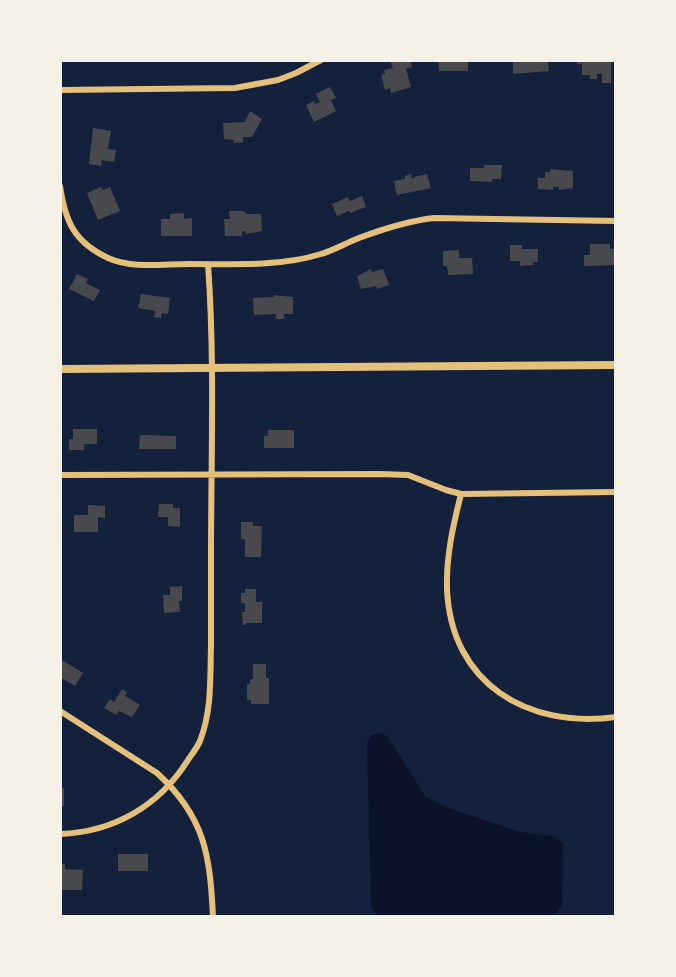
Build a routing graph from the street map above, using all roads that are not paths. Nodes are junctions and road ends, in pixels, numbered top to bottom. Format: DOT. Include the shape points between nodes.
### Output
graph roads {
  1 [pos="321,60"];
  2 [pos="60,90"];
  3 [pos="60,186"];
  4 [pos="616,221"];
  5 [pos="208,264"];
  6 [pos="616,365"];
  7 [pos="211,368"];
  8 [pos="60,369"];
  9 [pos="212,475"];
  10 [pos="60,476"];
  11 [pos="616,492"];
  12 [pos="461,494"];
  13 [pos="60,711"];
  14 [pos="616,717"];
  15 [pos="170,785"];
  16 [pos="60,834"];
  17 [pos="213,917"];
  1 -- 2 [label="street" via="278,80 235,88"];
  3 -- 5 [label="street" via="64,211 73,231 105,256 137,264"];
  4 -- 5 [label="street" via="434,218 405,222 321,254 292,260"];
  5 -- 7 [label="street"];
  6 -- 7 [label="street"];
  7 -- 8 [label="street"];
  7 -- 9 [label="street"];
  9 -- 10 [label="street"];
  9 -- 12 [label="street" via="408,475"];
  9 -- 15 [label="street" via="209,704 199,742"];
  11 -- 12 [label="street"];
  12 -- 14 [label="street" via="449,545 447,589 453,625 476,670 487,684 528,710 573,719"];
  13 -- 15 [label="street"];
  15 -- 16 [label="street" via="146,806 113,825"];
  15 -- 17 [label="street" via="194,818 203,840 210,864"];
}
